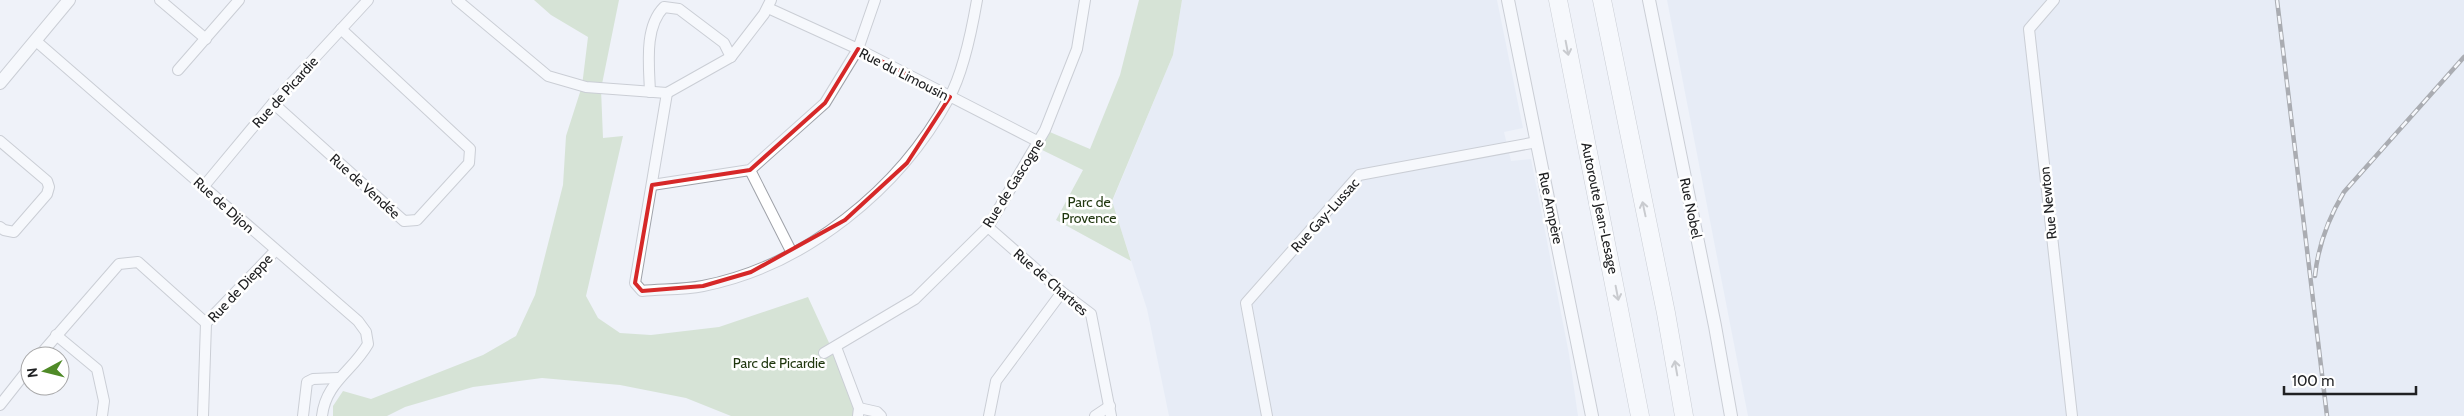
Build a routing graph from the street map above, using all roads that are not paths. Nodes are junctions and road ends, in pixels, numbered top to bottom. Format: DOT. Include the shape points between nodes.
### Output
graph roads {
  1 [pos="70,0"];
  2 [pos="160,0"];
  3 [pos="239,0"];
  4 [pos="368,0"];
  5 [pos="457,0"];
  6 [pos="875,0"];
  7 [pos="977,0"];
  8 [pos="1085,0"];
  9 [pos="1508,0"];
  10 [pos="1558,0"];
  11 [pos="1602,0"];
  12 [pos="1649,0"];
  13 [pos="2054,0"];
  14 [pos="770,4"];
  15 [pos="341,29"];
  16 [pos="206,39"];
  17 [pos="36,41"];
  18 [pos="858,50"];
  19 [pos="730,57"];
  20 [pos="178,70"];
  21 [pos="0,83"];
  22 [pos="650,92"];
  23 [pos="667,93"];
  24 [pos="950,97"];
  25 [pos="273,104"];
  26 [pos="0,142"];
  27 [pos="1039,142"];
  28 [pos="1537,142"];
  29 [pos="750,170"];
  30 [pos="652,185"];
  31 [pos="204,186"];
  32 [pos="0,227"];
  33 [pos="988,227"];
  34 [pos="275,251"];
  35 [pos="792,253"];
  36 [pos="1062,292"];
  37 [pos="206,323"];
  38 [pos="56,335"];
  39 [pos="47,346"];
  40 [pos="836,347"];
  41 [pos="824,353"];
  42 [pos="338,378"];
  43 [pos="20,380"];
  44 [pos="0,405"];
  45 [pos="1110,411"];
  46 [pos="859,412"];
  47 [pos="102,416"];
  48 [pos="203,416"];
  49 [pos="303,416"];
  50 [pos="322,416"];
  51 [pos="881,416"];
  52 [pos="989,416"];
  53 [pos="1095,416"];
  54 [pos="1266,416"];
  55 [pos="1592,416"];
  56 [pos="1640,416"];
  57 [pos="1684,416"];
  58 [pos="1731,416"];
  59 [pos="2072,416"];
  1 -- 17 [label="street"];
  2 -- 16 [label="street"];
  3 -- 16 [label="street"];
  4 -- 15 [label="street, Rue de Picardie"];
  5 -- 22 [label="street" via="548,76 586,87"];
  6 -- 18 [label="street"];
  7 -- 24 [label="street" via="972,32"];
  8 -- 27 [label="street, Rue de Gascogne" via="1077,48"];
  9 -- 28 [label="street, Rue Ampère"];
  10 -- 56 [label="highway, Autoroute Jean-Lesage, one-way"];
  57 -- 11 [label="highway, one-way"];
  12 -- 58 [label="street, Rue Nobel"];
  13 -- 59 [label="street, Rue Newton" via="2029,29"];
  14 -- 18 [label="street, Rue du Limousin"];
  14 -- 19 [label="street"];
  15 -- 25 [label="street, Rue de Picardie"];
  15 -- 25 [label="street, Rue de Vendée" via="470,149 469,163 417,220 404,222"];
  16 -- 20 [label="street"];
  17 -- 21 [label="street"];
  17 -- 31 [label="street, Rue de Dijon"];
  18 -- 24 [label="street, Rue du Limousin"];
  18 -- 29 [label="street" via="825,103"];
  19 -- 22 [label="street" via="724,43 679,9 664,7 658,13 652,30 648,60"];
  19 -- 23 [label="street"];
  22 -- 23 [label="street"];
  23 -- 30 [label="street"];
  24 -- 27 [label="street, Rue du Limousin"];
  24 -- 35 [label="street" via="907,163 845,220"];
  25 -- 31 [label="street, Rue de Picardie"];
  26 -- 32 [label="street" via="47,181 49,187 47,194 14,232"];
  27 -- 33 [label="street, Rue de Gascogne"];
  28 -- 54 [label="street, Rue Gay-Lussac" via="1359,175 1246,303"];
  28 -- 55 [label="street, Rue Ampère"];
  29 -- 30 [label="street"];
  29 -- 35 [label="street"];
  30 -- 35 [label="street" via="635,283 642,291 702,286 751,272"];
  31 -- 34 [label="street, Rue de Dijon"];
  33 -- 36 [label="street, Rue de Chartres"];
  33 -- 40 [label="street, Rue de Gascogne" via="914,298"];
  34 -- 37 [label="street, Rue de Dieppe"];
  34 -- 42 [label="street, Rue de Dijon" via="358,321 366,332 368,344 364,351"];
  36 -- 45 [label="street, Rue de Chartres" via="1091,314"];
  36 -- 52 [label="street" via="996,381"];
  37 -- 38 [label="street" via="138,262 119,264"];
  37 -- 48 [label="street, Rue de Dieppe"];
  38 -- 39 [label="street"];
  38 -- 47 [label="street" via="97,369 104,402"];
  40 -- 41 [label="street, Rue de Gascogne"];
  40 -- 46 [label="street"];
  42 -- 49 [label="street" via="307,382"];
  42 -- 50 [label="street, Rue de Dijon" via="326,395"];
  43 -- 44 [label="street"];
  45 -- 53 [label="street, Rue de Chartres"];
  46 -- 51 [label="street" via="877,412"];
}
